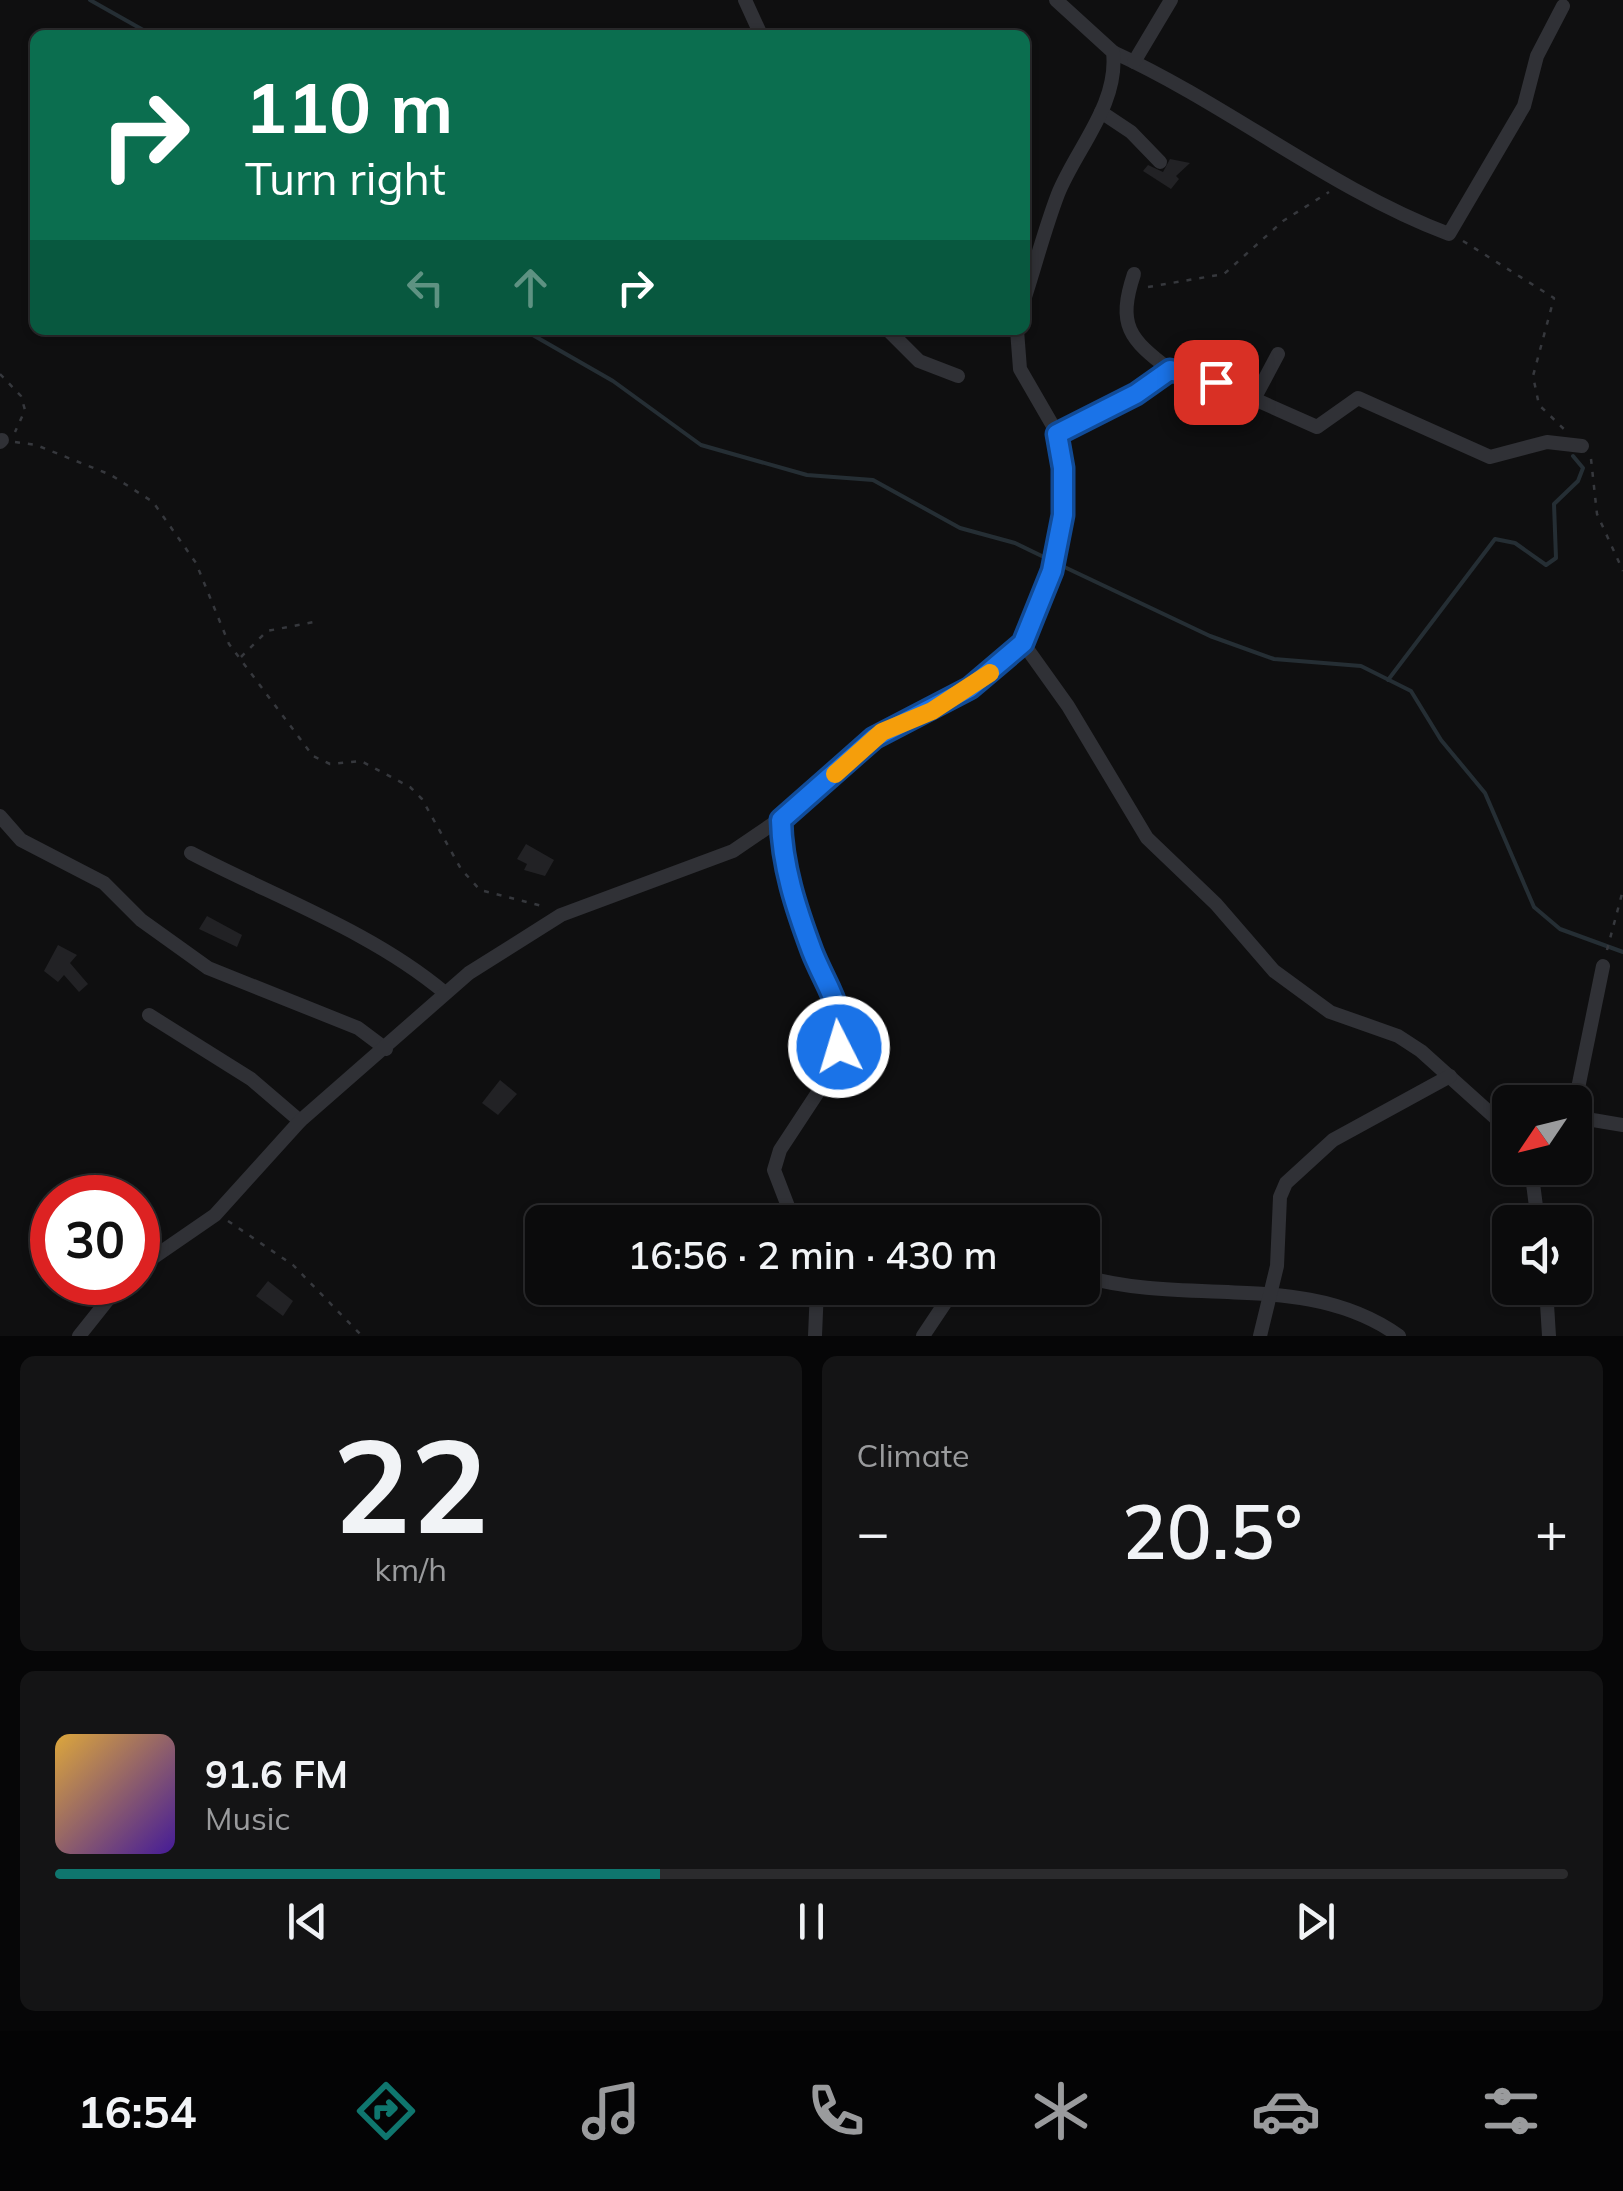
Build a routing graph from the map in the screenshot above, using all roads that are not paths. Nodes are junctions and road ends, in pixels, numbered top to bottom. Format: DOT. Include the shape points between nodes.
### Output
graph roads {
  1 [pos="745,0"];
  2 [pos="1056,0"];
  3 [pos="1171,0"];
  4 [pos="1563,6"];
  5 [pos="758,30"];
  6 [pos="1113,52"];
  7 [pos="1134,62"];
  8 [pos="1101,112"];
  9 [pos="1160,162"];
  10 [pos="1030,269"];
  11 [pos="1132,281"];
  12 [pos="893,335"];
  13 [pos="1017,335"];
  14 [pos="1278,354"];
  15 [pos="1170,370"];
  16 [pos="958,376"];
  17 [pos="1254,399"];
  18 [pos="1057,434"];
  19 [pos="1582,446"];
  20 [pos="1023,643"];
  21 [pos="1,818"];
  22 [pos="781,820"];
  23 [pos="190,854"];
  24 [pos="1603,966"];
  25 [pos="444,992"];
  26 [pos="149,1014"];
  27 [pos="386,1049"];
  28 [pos="1450,1076"];
  29 [pos="1579,1085"];
  30 [pos="1492,1114"];
  31 [pos="1592,1120"];
  32 [pos="300,1121"];
  33 [pos="1623,1125"];
  34 [pos="787,1205"];
  35 [pos="160,1253"];
  36 [pos="1100,1280"];
  37 [pos="1272,1292"];
  38 [pos="103,1305"];
  39 [pos="816,1305"];
  40 [pos="943,1305"];
  41 [pos="1546,1305"];
  42 [pos="1547,1334"];
  43 [pos="78,1336"];
  44 [pos="815,1336"];
  45 [pos="923,1336"];
  46 [pos="1260,1336"];
  47 [pos="1399,1336"];
  1 -- 5 [label="street"];
  2 -- 6 [label="street"];
  3 -- 7 [label="street"];
  4 -- 7 [label="street" via="1536,56 1524,106 1449,234"];
  6 -- 7 [label="street"];
  6 -- 8 [label="street"];
  8 -- 9 [label="street"];
  8 -- 10 [label="street" via="1059,192"];
  11 -- 15 [label="street" via="1124,308 1129,331"];
  12 -- 16 [label="street" via="919,361"];
  13 -- 18 [label="street" via="1020,369"];
  14 -- 17 [label="street"];
  15 -- 17 [label="street"];
  15 -- 18 [label="street"];
  17 -- 19 [label="street" via="1317,427 1358,398 1490,457 1548,442"];
  18 -- 20 [label="street" via="1063,515 1052,571"];
  20 -- 22 [label="street" via="970,688 874,738"];
  20 -- 28 [label="street" via="1147,838 1274,971 1330,1012 1398,1036"];
  21 -- 27 [label="street" via="21,840 104,883 141,920 208,968 358,1028"];
  22 -- 25 [label="street" via="707,864 561,915"];
  22 -- 34 [label="street" via="787,876 844,1026 826,1080 780,1150 774,1170"];
  23 -- 25 [label="street" via="344,928 416,968"];
  24 -- 29 [label="street"];
  25 -- 27 [label="street"];
  26 -- 32 [label="street" via="251,1080"];
  27 -- 32 [label="street"];
  28 -- 30 [label="street"];
  28 -- 37 [label="street" via="1333,1140 1286,1183"];
  31 -- 33 [label="street"];
  32 -- 35 [label="street" via="215,1215"];
  36 -- 37 [label="street" via="1146,1291"];
  37 -- 46 [label="street"];
  37 -- 47 [label="street" via="1368,1314"];
  38 -- 43 [label="street"];
  39 -- 44 [label="street"];
  40 -- 45 [label="street"];
  41 -- 42 [label="street"];
}
